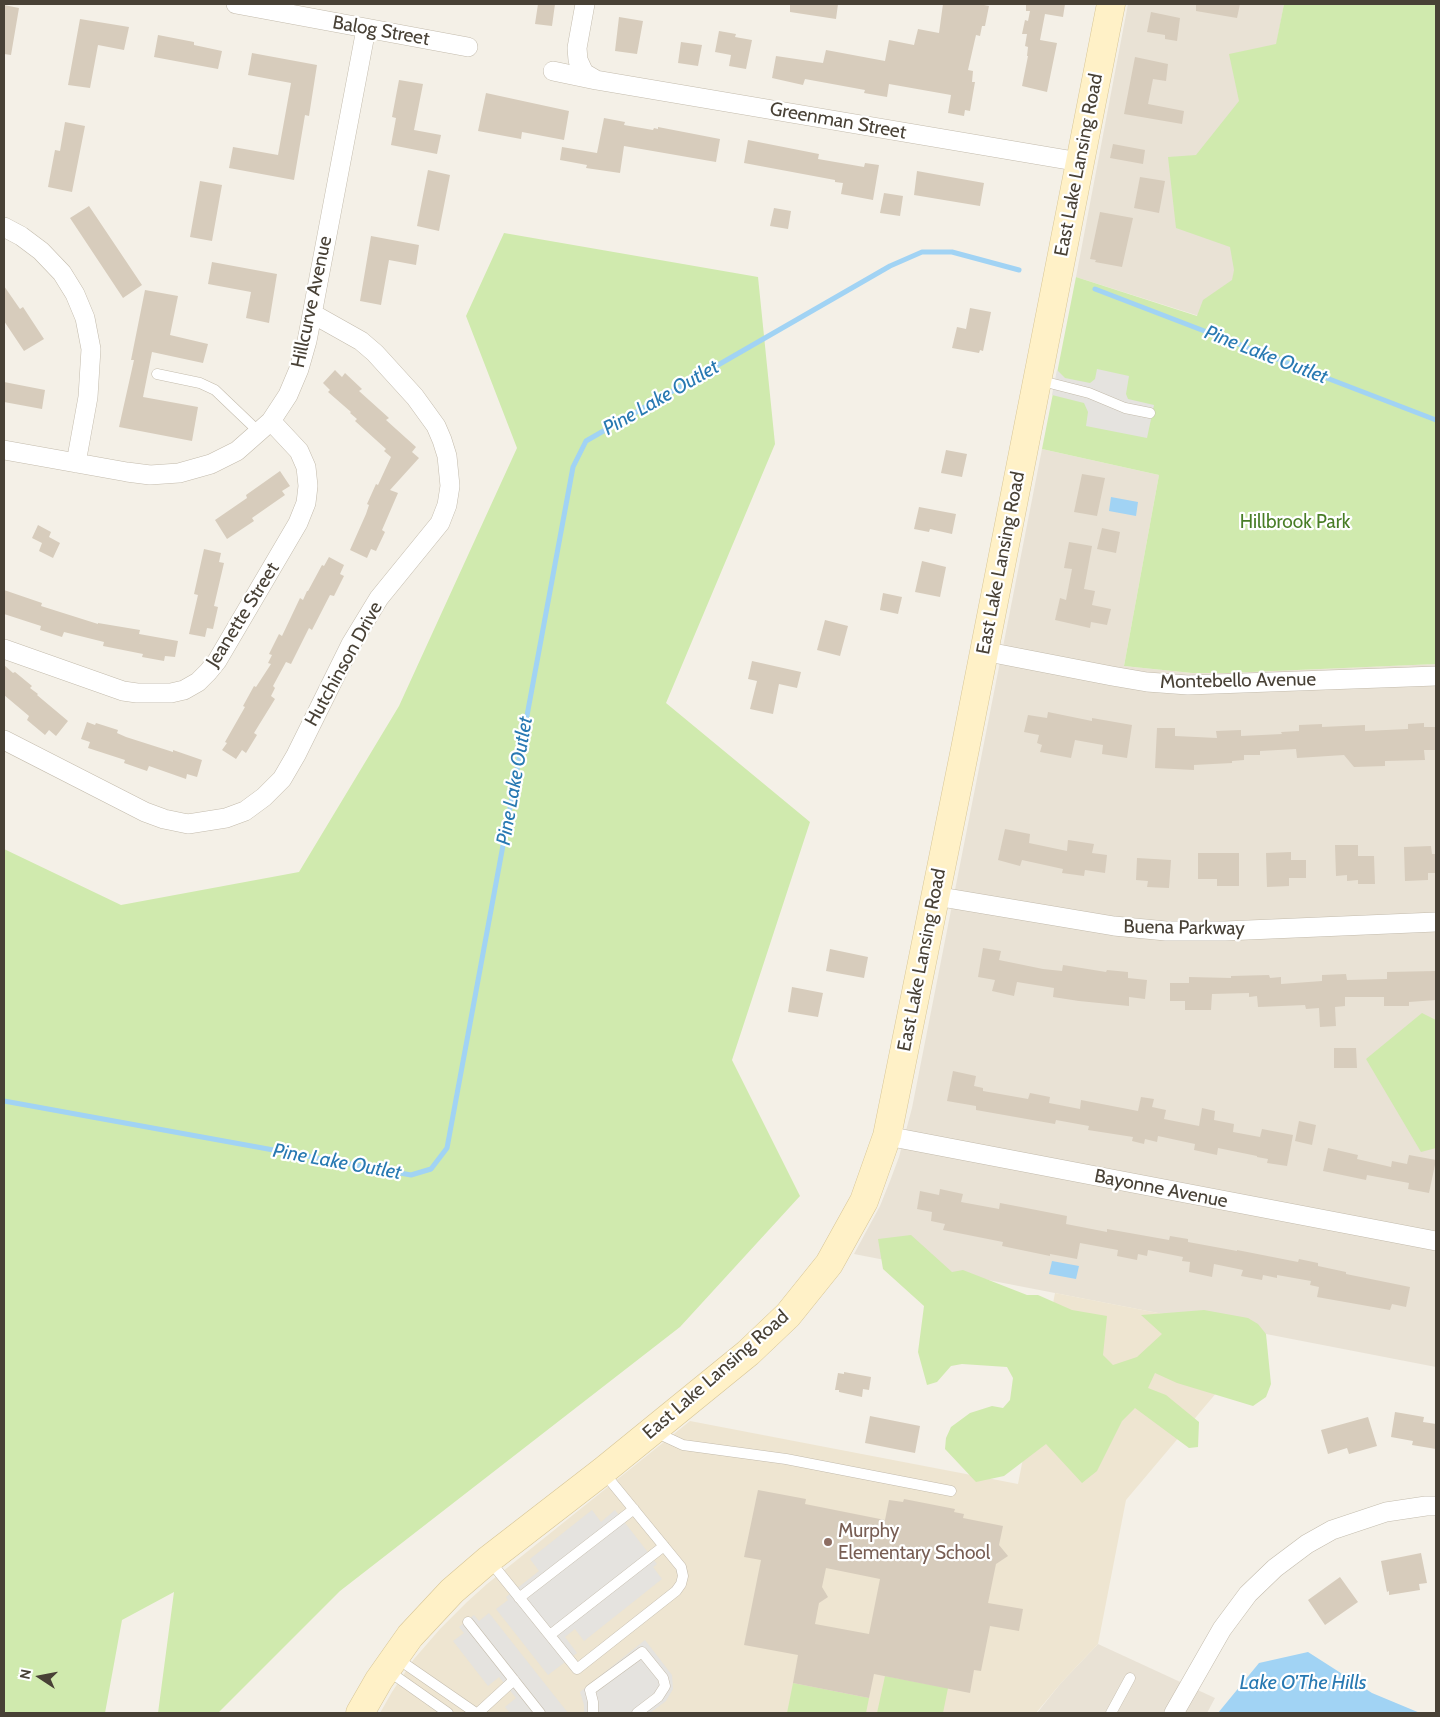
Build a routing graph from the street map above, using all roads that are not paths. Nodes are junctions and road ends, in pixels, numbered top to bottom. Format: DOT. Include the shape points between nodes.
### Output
graph roads {
  1 [pos="236,4"];
  2 [pos="585,4"];
  3 [pos="1110,4"];
  4 [pos="320,12"];
  5 [pos="366,29"];
  6 [pos="468,47"];
  7 [pos="553,71"];
  8 [pos="596,80"];
  9 [pos="1080,162"];
  10 [pos="4,226"];
  11 [pos="313,314"];
  12 [pos="157,374"];
  13 [pos="1036,380"];
  14 [pos="1150,413"];
  15 [pos="265,427"];
  16 [pos="4,450"];
  17 [pos="76,463"];
  18 [pos="4,649"];
  19 [pos="983,652"];
  20 [pos="1436,676"];
  21 [pos="4,740"];
  22 [pos="935,896"];
  23 [pos="1436,922"];
  24 [pos="887,1136"];
  25 [pos="1436,1242"];
  26 [pos="652,1431"];
  27 [pos="603,1471"];
  28 [pos="951,1491"];
  29 [pos="1436,1506"];
  30 [pos="634,1509"];
  31 [pos="664,1546"];
  32 [pos="488,1560"];
  33 [pos="519,1598"];
  34 [pos="468,1622"];
  35 [pos="550,1635"];
  36 [pos="391,1663"];
  37 [pos="1130,1678"];
  38 [pos="514,1680"];
  39 [pos="360,1713"];
  40 [pos="448,1713"];
  41 [pos="477,1713"];
  42 [pos="540,1713"];
  43 [pos="593,1713"];
  44 [pos="637,1713"];
  45 [pos="1111,1713"];
  46 [pos="1174,1713"];
  1 -- 4 [label="street, Balog Street"];
  2 -- 8 [label="street" via="578,60 584,73"];
  3 -- 9 [label="street, East Lake Lansing Road"];
  4 -- 5 [label="street, Balog Street"];
  5 -- 6 [label="street, Balog Street"];
  5 -- 11 [label="street, Hillcurve Avenue"];
  7 -- 8 [label="street, Greenman Street"];
  8 -- 9 [label="street, Greenman Street"];
  9 -- 13 [label="street, East Lake Lansing Road"];
  10 -- 17 [label="street" via="21,236 62,272 85,318 91,349 88,397"];
  11 -- 15 [label="street, Hillcurve Avenue" via="299,369 288,395"];
  11 -- 21 [label="street, Hutchinson Drive" via="376,353 427,412 447,456 450,486 440,523 380,598 351,644 282,779 245,811 226,818 188,824 145,812"];
  12 -- 15 [label="lane" via="200,383 215,390"];
  13 -- 14 [label="lane"];
  13 -- 19 [label="street, East Lake Lansing Road"];
  15 -- 17 [label="street, Hillcurve Avenue" via="237,452 179,473 150,474"];
  15 -- 18 [label="street, Jeanette Street" via="299,451 306,467 306,503 298,523 217,661 198,682 171,693 123,691"];
  16 -- 17 [label="street, Hillcurve Avenue"];
  19 -- 20 [label="street, Montebello Avenue" via="1147,682 1188,685"];
  19 -- 22 [label="street, East Lake Lansing Road"];
  22 -- 23 [label="street, Buena Parkway" via="1114,926 1166,931 1225,932"];
  22 -- 24 [label="street, East Lake Lansing Road"];
  24 -- 25 [label="street, Bayonne Avenue"];
  24 -- 26 [label="street, East Lake Lansing Road" via="864,1201 844,1239 794,1308 748,1353"];
  26 -- 27 [label="street, East Lake Lansing Road"];
  26 -- 28 [label="lane" via="683,1445 786,1459"];
  27 -- 30 [label="lane"];
  27 -- 32 [label="street, East Lake Lansing Road"];
  29 -- 46 [label="street" via="1386,1512 1332,1530 1275,1568 1248,1594 1222,1629"];
  30 -- 31 [label="lane"];
  30 -- 33 [label="lane"];
  31 -- 35 [label="lane"];
  31 -- 35 [label="lane" via="683,1576 676,1591 661,1603 577,1668"];
  32 -- 33 [label="lane"];
  32 -- 36 [label="street, East Lake Lansing Road" via="410,1636"];
  33 -- 35 [label="lane"];
  34 -- 38 [label="lane"];
  36 -- 39 [label="street, East Lake Lansing Road"];
  36 -- 40 [label="lane"];
  36 -- 41 [label="lane"];
  37 -- 45 [label="lane"];
  38 -- 41 [label="lane"];
  38 -- 42 [label="lane"];
  43 -- 44 [label="lane" via="590,1690 642,1652 664,1678 665,1686 658,1697"];
}
